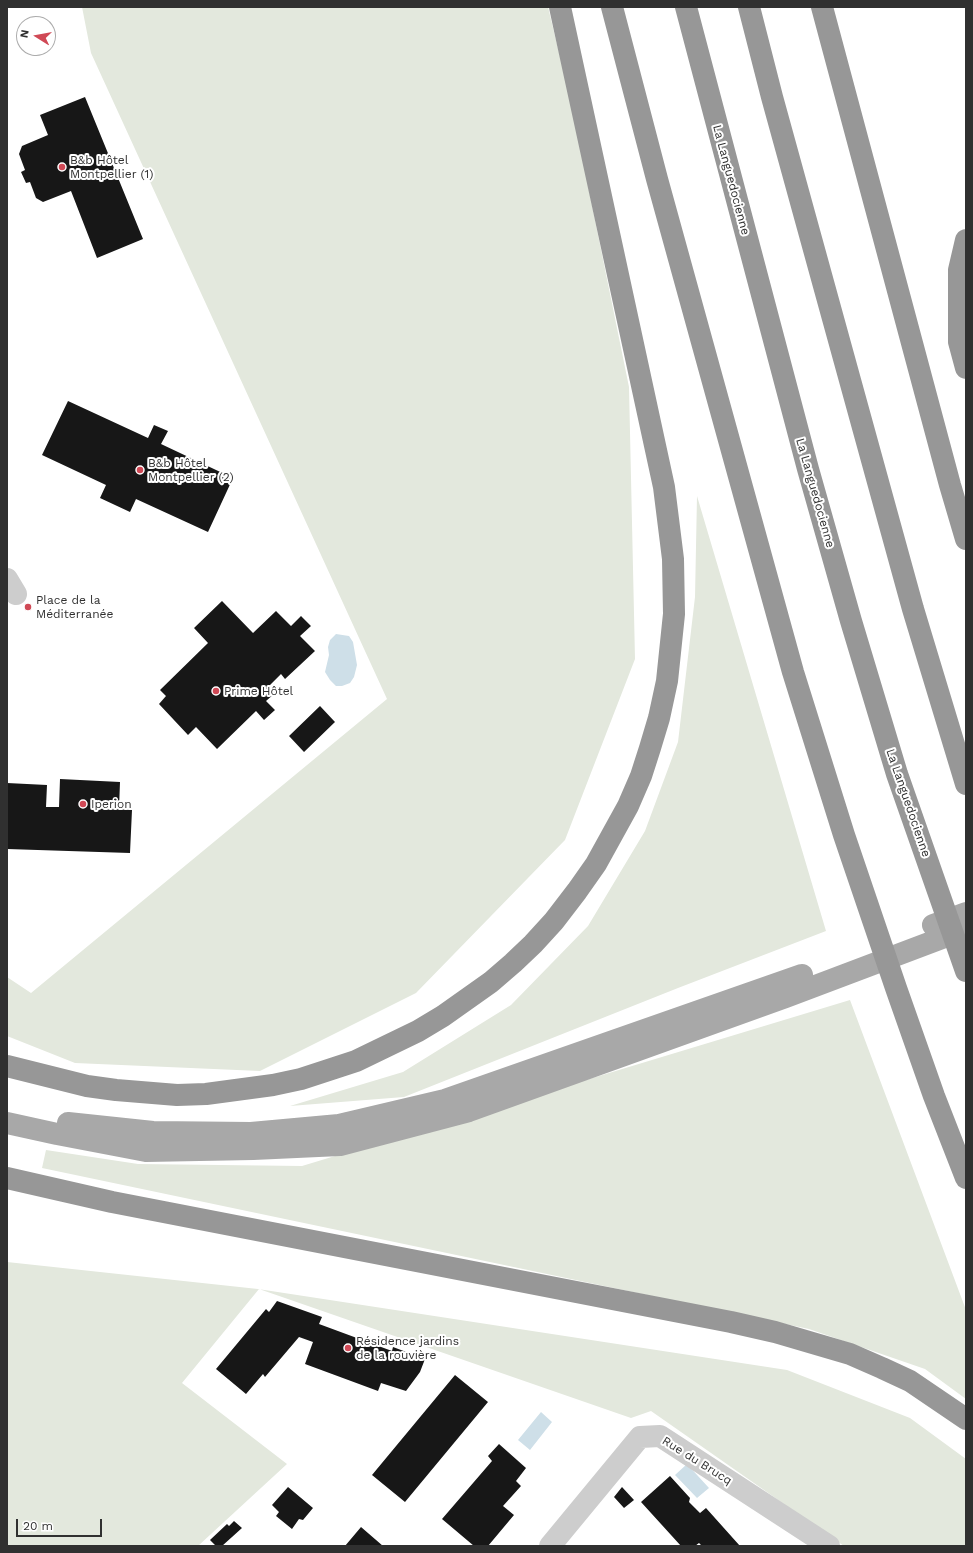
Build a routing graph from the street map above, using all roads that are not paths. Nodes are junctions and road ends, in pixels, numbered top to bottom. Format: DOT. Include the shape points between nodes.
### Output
graph roads {
  1 [pos="560,7"];
  2 [pos="612,7"];
  3 [pos="686,7"];
  4 [pos="749,7"];
  5 [pos="822,7"];
  6 [pos="966,240"];
  7 [pos="966,368"];
  8 [pos="966,539"];
  9 [pos="966,784"];
  10 [pos="966,913"];
  11 [pos="966,929"];
  12 [pos="966,971"];
  13 [pos="783,990"];
  14 [pos="7,1066"];
  15 [pos="7,1108"];
  16 [pos="7,1123"];
  17 [pos="7,1178"];
  18 [pos="966,1178"];
  19 [pos="966,1418"];
  20 [pos="550,1546"];
  21 [pos="829,1546"];
  1 -- 14 [label="highway" via="664,487 673,559 674,614 666,682 650,748 628,806 596,864 577,891 554,921 513,963 486,986 443,1016 418,1031 356,1060 301,1079 273,1085 177,1095 87,1086"];
  2 -- 18 [label="highway" via="793,672 844,835 896,988"];
  3 -- 12 [label="highway, La Languedocienne" via="808,469 851,620 897,774"];
  4 -- 9 [label="highway" via="907,586"];
  5 -- 8 [label="highway"];
  6 -- 7 [label="highway" via="959,270 959,342"];
  10 -- 13 [label="main road"];
  11 -- 13 [label="main road"];
  13 -- 15 [label="main road" via="445,1100 339,1125 251,1133 154,1132 59,1122"];
  13 -- 16 [label="main road" via="469,1111 340,1145 146,1151"];
  17 -- 19 [label="highway" via="112,1202 775,1332 850,1354 882,1368 910,1381"];
  20 -- 21 [label="street, Rue du Brucq" via="640,1437 660,1436"];
}
